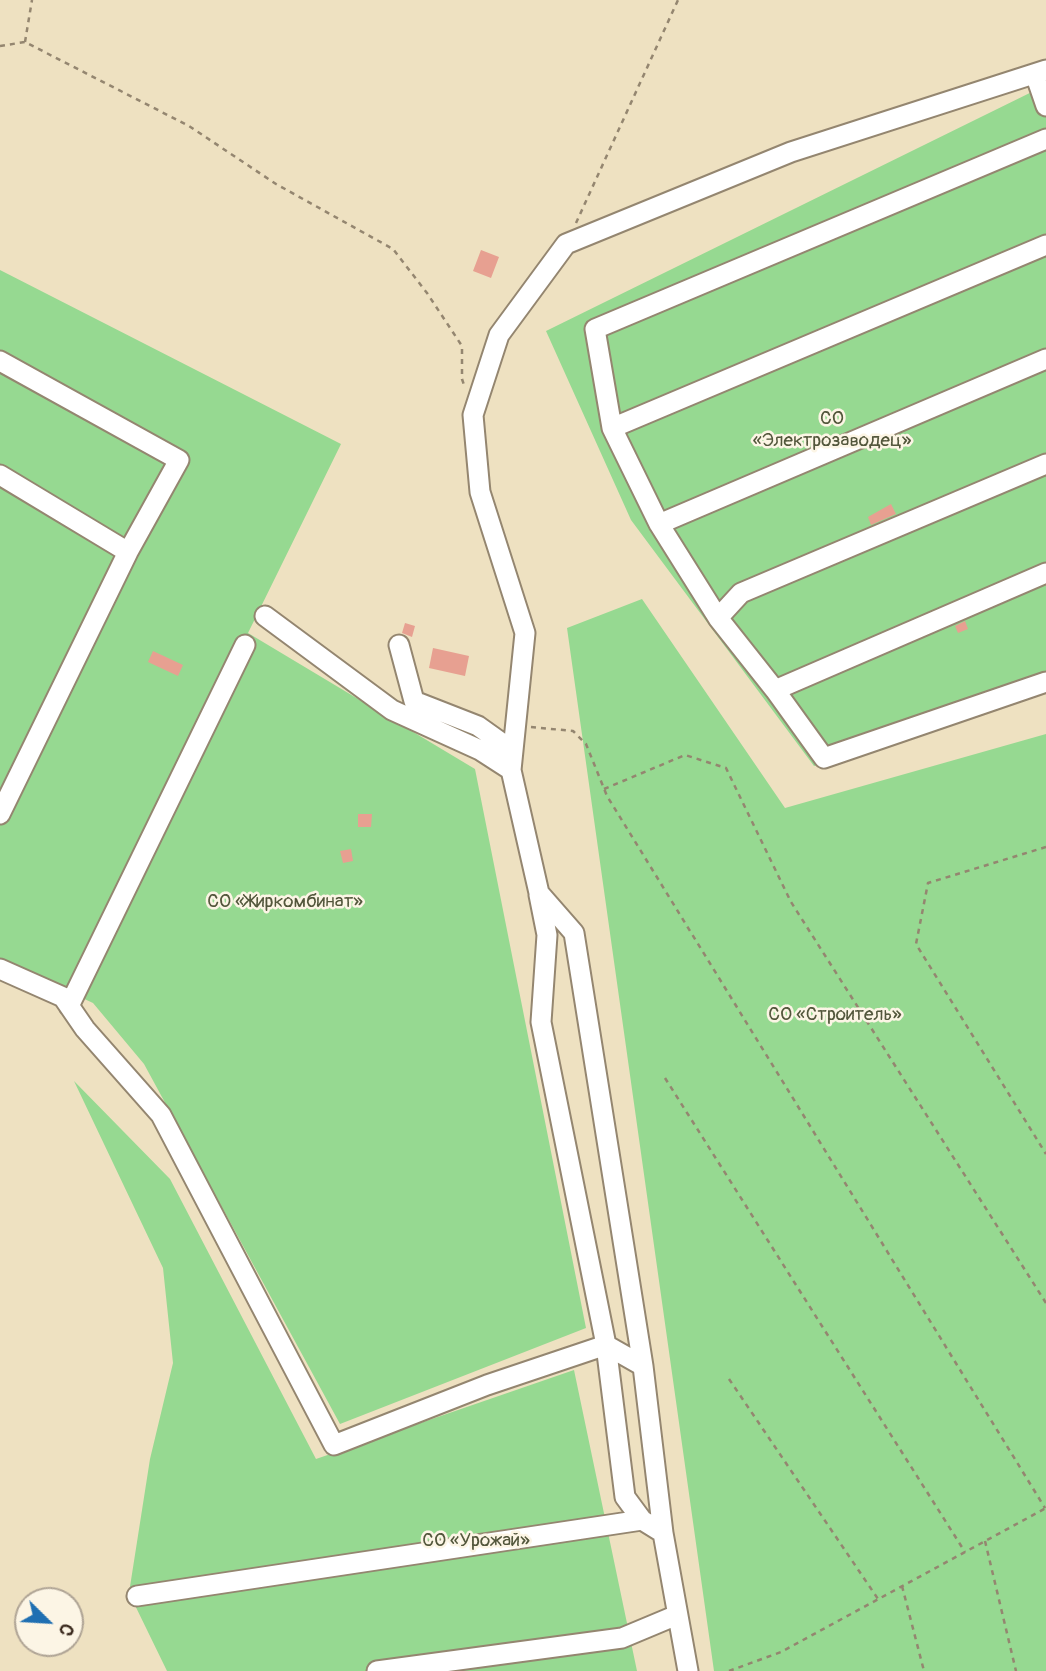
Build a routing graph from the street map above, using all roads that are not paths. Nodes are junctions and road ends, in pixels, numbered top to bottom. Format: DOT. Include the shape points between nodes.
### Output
graph roads {
  1 [pos="1040,72"];
  2 [pos="1046,106"];
  3 [pos="1046,139"];
  4 [pos="1046,245"];
  5 [pos="1046,359"];
  6 [pos="0,361"];
  7 [pos="612,428"];
  8 [pos="1046,464"];
  9 [pos="0,475"];
  10 [pos="659,524"];
  11 [pos="128,552"];
  12 [pos="1046,573"];
  13 [pos="265,616"];
  14 [pos="718,618"];
  15 [pos="245,645"];
  16 [pos="399,645"];
  17 [pos="1046,682"];
  18 [pos="775,690"];
  19 [pos="512,761"];
  20 [pos="0,814"];
  21 [pos="539,893"];
  22 [pos="0,970"];
  23 [pos="69,1006"];
  24 [pos="606,1345"];
  25 [pos="643,1366"];
  26 [pos="642,1520"];
  27 [pos="663,1533"];
  28 [pos="137,1596"];
  29 [pos="677,1615"];
  30 [pos="377,1671"];
  31 [pos="688,1671"];
  1 -- 2 [label="lane"];
  1 -- 19 [label="lane" via="791,152 566,244 499,335 473,415 481,492 525,633"];
  3 -- 7 [label="lane" via="595,329"];
  4 -- 7 [label="lane"];
  5 -- 10 [label="lane"];
  6 -- 11 [label="lane" via="179,460"];
  7 -- 10 [label="lane"];
  8 -- 14 [label="lane" via="741,593"];
  9 -- 11 [label="lane"];
  10 -- 14 [label="lane"];
  11 -- 20 [label="lane"];
  12 -- 18 [label="lane"];
  13 -- 19 [label="lane" via="392,710"];
  14 -- 18 [label="lane"];
  15 -- 23 [label="lane"];
  16 -- 19 [label="lane" via="414,701 478,726"];
  17 -- 18 [label="lane" via="824,758"];
  19 -- 21 [label="lane"];
  21 -- 24 [label="lane" via="547,935 541,1022"];
  21 -- 25 [label="lane" via="574,933"];
  22 -- 23 [label="lane" via="63,997"];
  23 -- 24 [label="lane" via="161,1115 334,1445 487,1385"];
  24 -- 25 [label="lane"];
  24 -- 26 [label="lane" via="625,1497"];
  25 -- 27 [label="lane"];
  26 -- 27 [label="lane"];
  26 -- 28 [label="lane"];
  27 -- 29 [label="lane"];
  29 -- 30 [label="lane" via="622,1638"];
  29 -- 31 [label="lane"];
}
